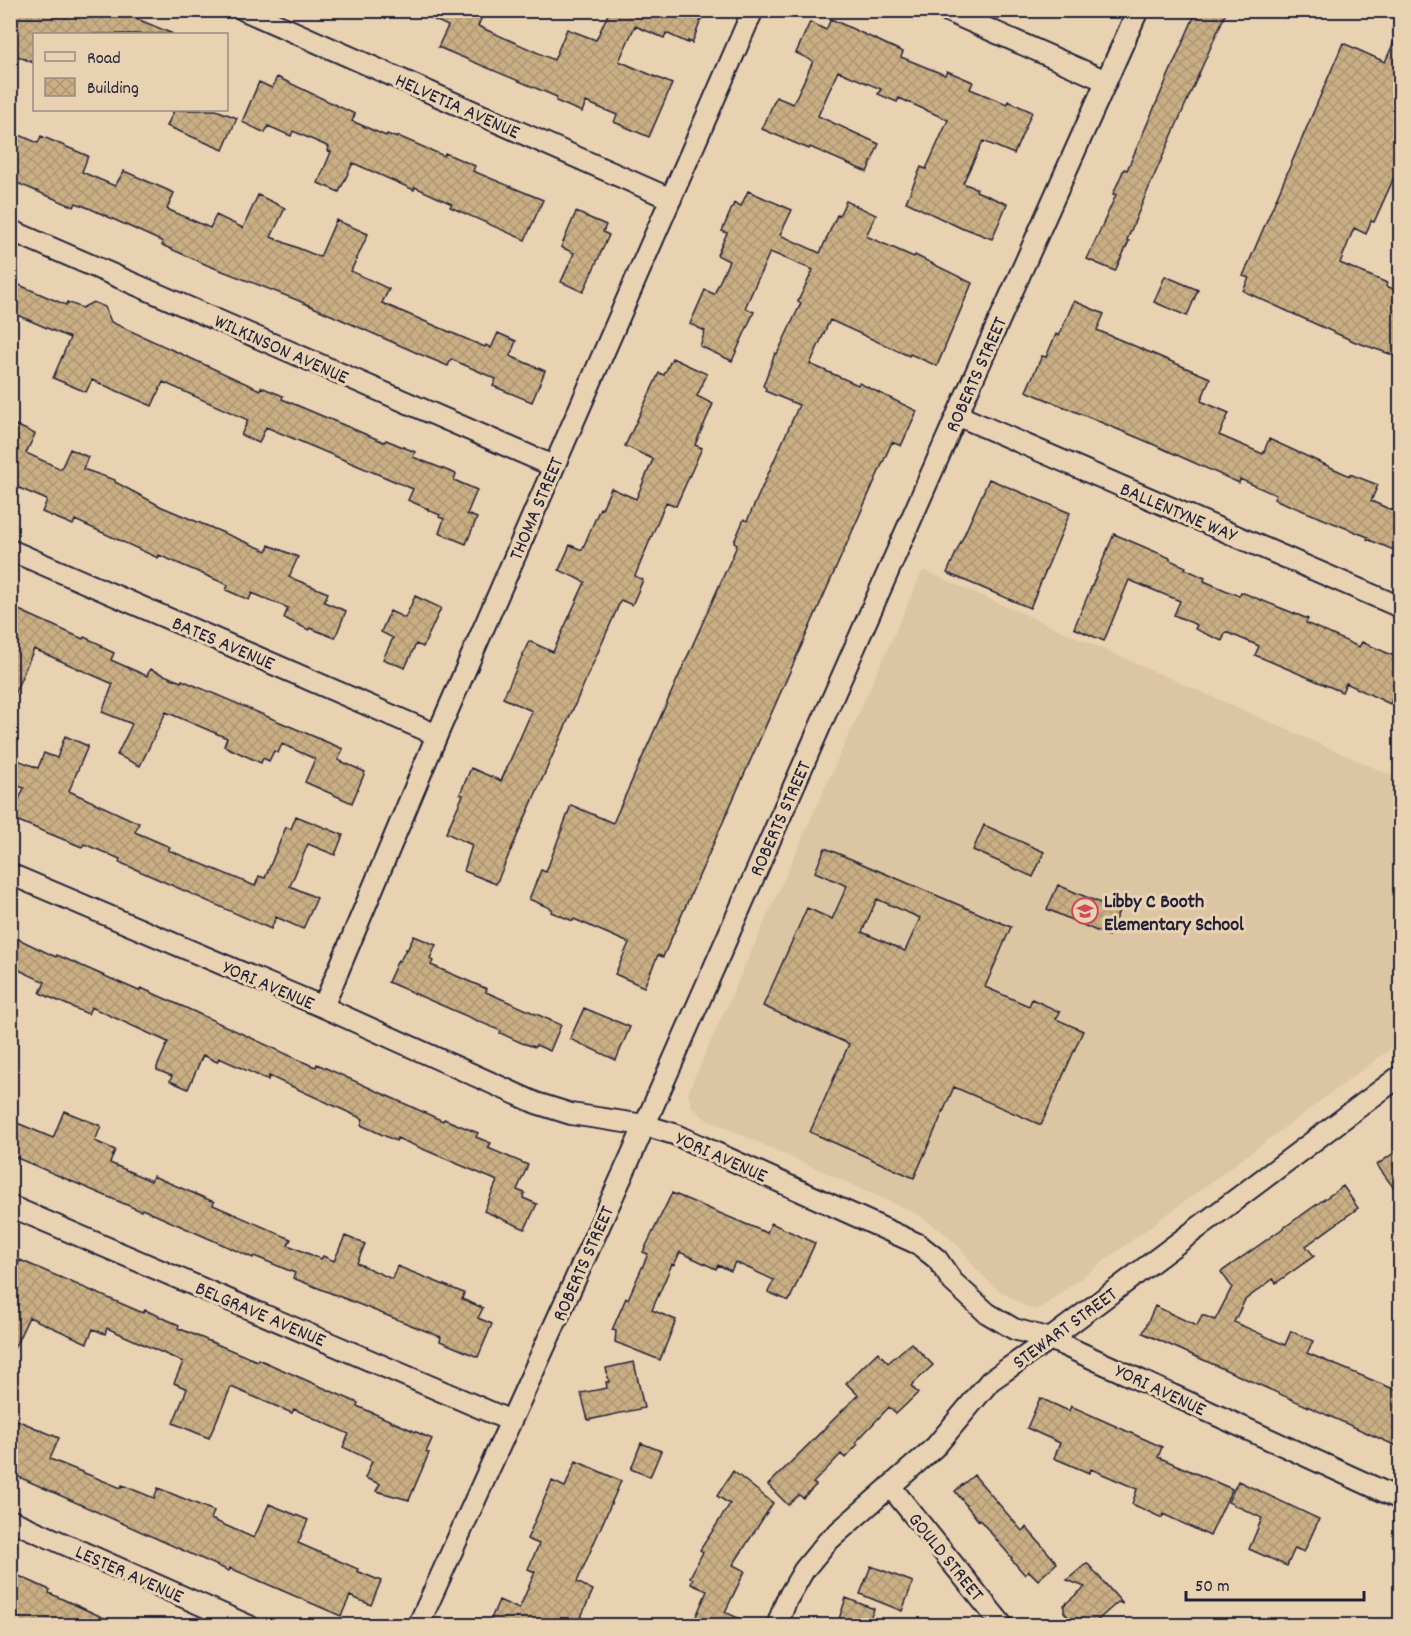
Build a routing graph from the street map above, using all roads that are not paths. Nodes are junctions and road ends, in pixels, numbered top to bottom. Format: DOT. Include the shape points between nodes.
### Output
graph roads {
  1 [pos="244,10"];
  2 [pos="753,10"];
  3 [pos="945,10"];
  4 [pos="1138,10"];
  5 [pos="1106,81"];
  6 [pos="671,199"];
  7 [pos="10,230"];
  8 [pos="957,415"];
  9 [pos="553,466"];
  10 [pos="10,550"];
  11 [pos="1401,607"];
  12 [pos="437,735"];
  13 [pos="10,874"];
  14 [pos="323,1007"];
  15 [pos="1401,1076"];
  16 [pos="644,1125"];
  17 [pos="10,1206"];
  18 [pos="1050,1339"];
  19 [pos="511,1421"];
  20 [pos="890,1486"];
  21 [pos="1401,1499"];
  22 [pos="10,1521"];
  23 [pos="249,1626"];
  24 [pos="418,1626"];
  25 [pos="777,1626"];
  26 [pos="1003,1626"];
  1 -- 6 [label="street, HELVETIA AVENUE"];
  2 -- 6 [label="street, THOMA STREET"];
  3 -- 5 [label="street"];
  4 -- 5 [label="street, ROBERTS STREET"];
  5 -- 8 [label="street, ROBERTS STREET"];
  6 -- 9 [label="street, THOMA STREET"];
  7 -- 9 [label="street, WILKINSON AVENUE"];
  8 -- 11 [label="street, BALLENTYNE WAY"];
  8 -- 16 [label="street, ROBERTS STREET"];
  9 -- 12 [label="street, THOMA STREET"];
  10 -- 12 [label="street, BATES AVENUE"];
  12 -- 14 [label="street, THOMA STREET"];
  13 -- 14 [label="street, YORI AVENUE"];
  14 -- 16 [label="street, YORI AVENUE" via="536,1103 571,1114"];
  15 -- 18 [label="street, STEWART STREET"];
  16 -- 18 [label="street, YORI AVENUE" via="674,1134 918,1244 937,1259 953,1282 987,1314 1014,1329"];
  16 -- 19 [label="street, ROBERTS STREET"];
  17 -- 19 [label="street, BELGRAVE AVENUE"];
  18 -- 20 [label="street, STEWART STREET" via="990,1381 936,1446"];
  18 -- 21 [label="street, YORI AVENUE"];
  19 -- 24 [label="street, ROBERTS STREET"];
  20 -- 25 [label="street, STEWART STREET" via="827,1542 804,1570"];
  20 -- 26 [label="street, GOULD STREET"];
  22 -- 23 [label="street, LESTER AVENUE"];
}
